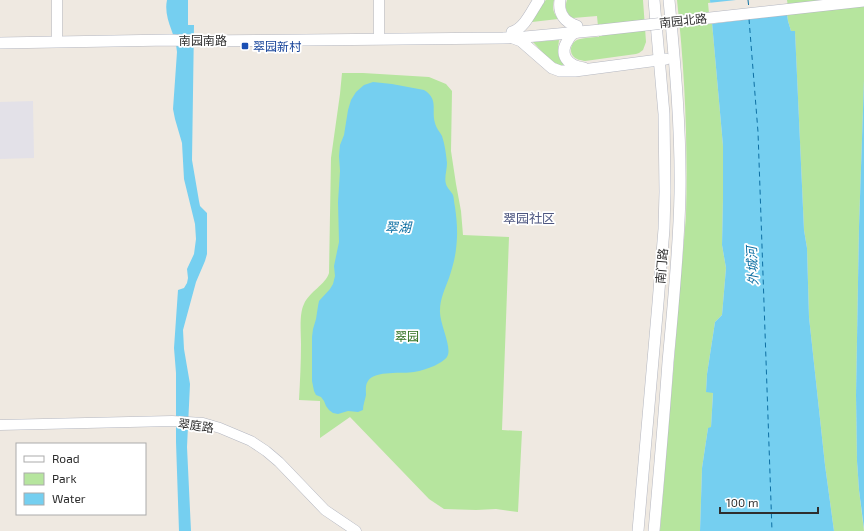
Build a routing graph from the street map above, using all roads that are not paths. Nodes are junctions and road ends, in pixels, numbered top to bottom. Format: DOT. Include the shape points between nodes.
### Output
graph roads {
  1 [pos="57,0"];
  2 [pos="379,0"];
  3 [pos="539,0"];
  4 [pos="560,0"];
  5 [pos="654,0"];
  6 [pos="669,0"];
  7 [pos="810,0"];
  8 [pos="864,1"];
  9 [pos="600,26"];
  10 [pos="577,29"];
  11 [pos="508,35"];
  12 [pos="379,36"];
  13 [pos="0,37"];
  14 [pos="57,39"];
  15 [pos="0,43"];
  16 [pos="674,58"];
  17 [pos="660,60"];
  18 [pos="588,69"];
  19 [pos="172,424"];
  20 [pos="0,425"];
  21 [pos="192,425"];
  22 [pos="0,431"];
  23 [pos="344,531"];
  24 [pos="356,531"];
  25 [pos="638,531"];
  26 [pos="654,531"];
  1 -- 14 [label="street"];
  2 -- 12 [label="street"];
  3 -- 11 [label="main road" via="522,26"];
  4 -- 10 [label="main road" via="562,17"];
  5 -- 17 [label="main road, 南门路"];
  6 -- 16 [label="main road, 南门路"];
  7 -- 9 [label="main road, 南园北路"];
  8 -- 9 [label="main road, 南园北路, bridge"];
  9 -- 10 [label="main road, 南园北路"];
  10 -- 11 [label="main road, 南园北路"];
  10 -- 18 [label="main road" via="566,42 564,55 572,65"];
  11 -- 12 [label="main road, 南园南路"];
  11 -- 18 [label="main road" via="521,41 555,70 568,72"];
  12 -- 14 [label="main road, 南园南路"];
  13 -- 14 [label="main road, 南园南路"];
  14 -- 15 [label="main road, 南园南路"];
  16 -- 17 [label="main road"];
  16 -- 26 [label="main road, 南门路" via="680,186 673,314"];
  17 -- 18 [label="main road"];
  17 -- 25 [label="main road, 南门路" via="665,134 664,229"];
  19 -- 20 [label="street, 翠庭路"];
  19 -- 21 [label="street, 翠庭路"];
  19 -- 22 [label="street, 翠庭路"];
  21 -- 23 [label="street, 翠庭路" via="250,446 274,465 324,518"];
  21 -- 24 [label="street, 翠庭路" via="203,423 251,441 279,462 325,510"];
}
